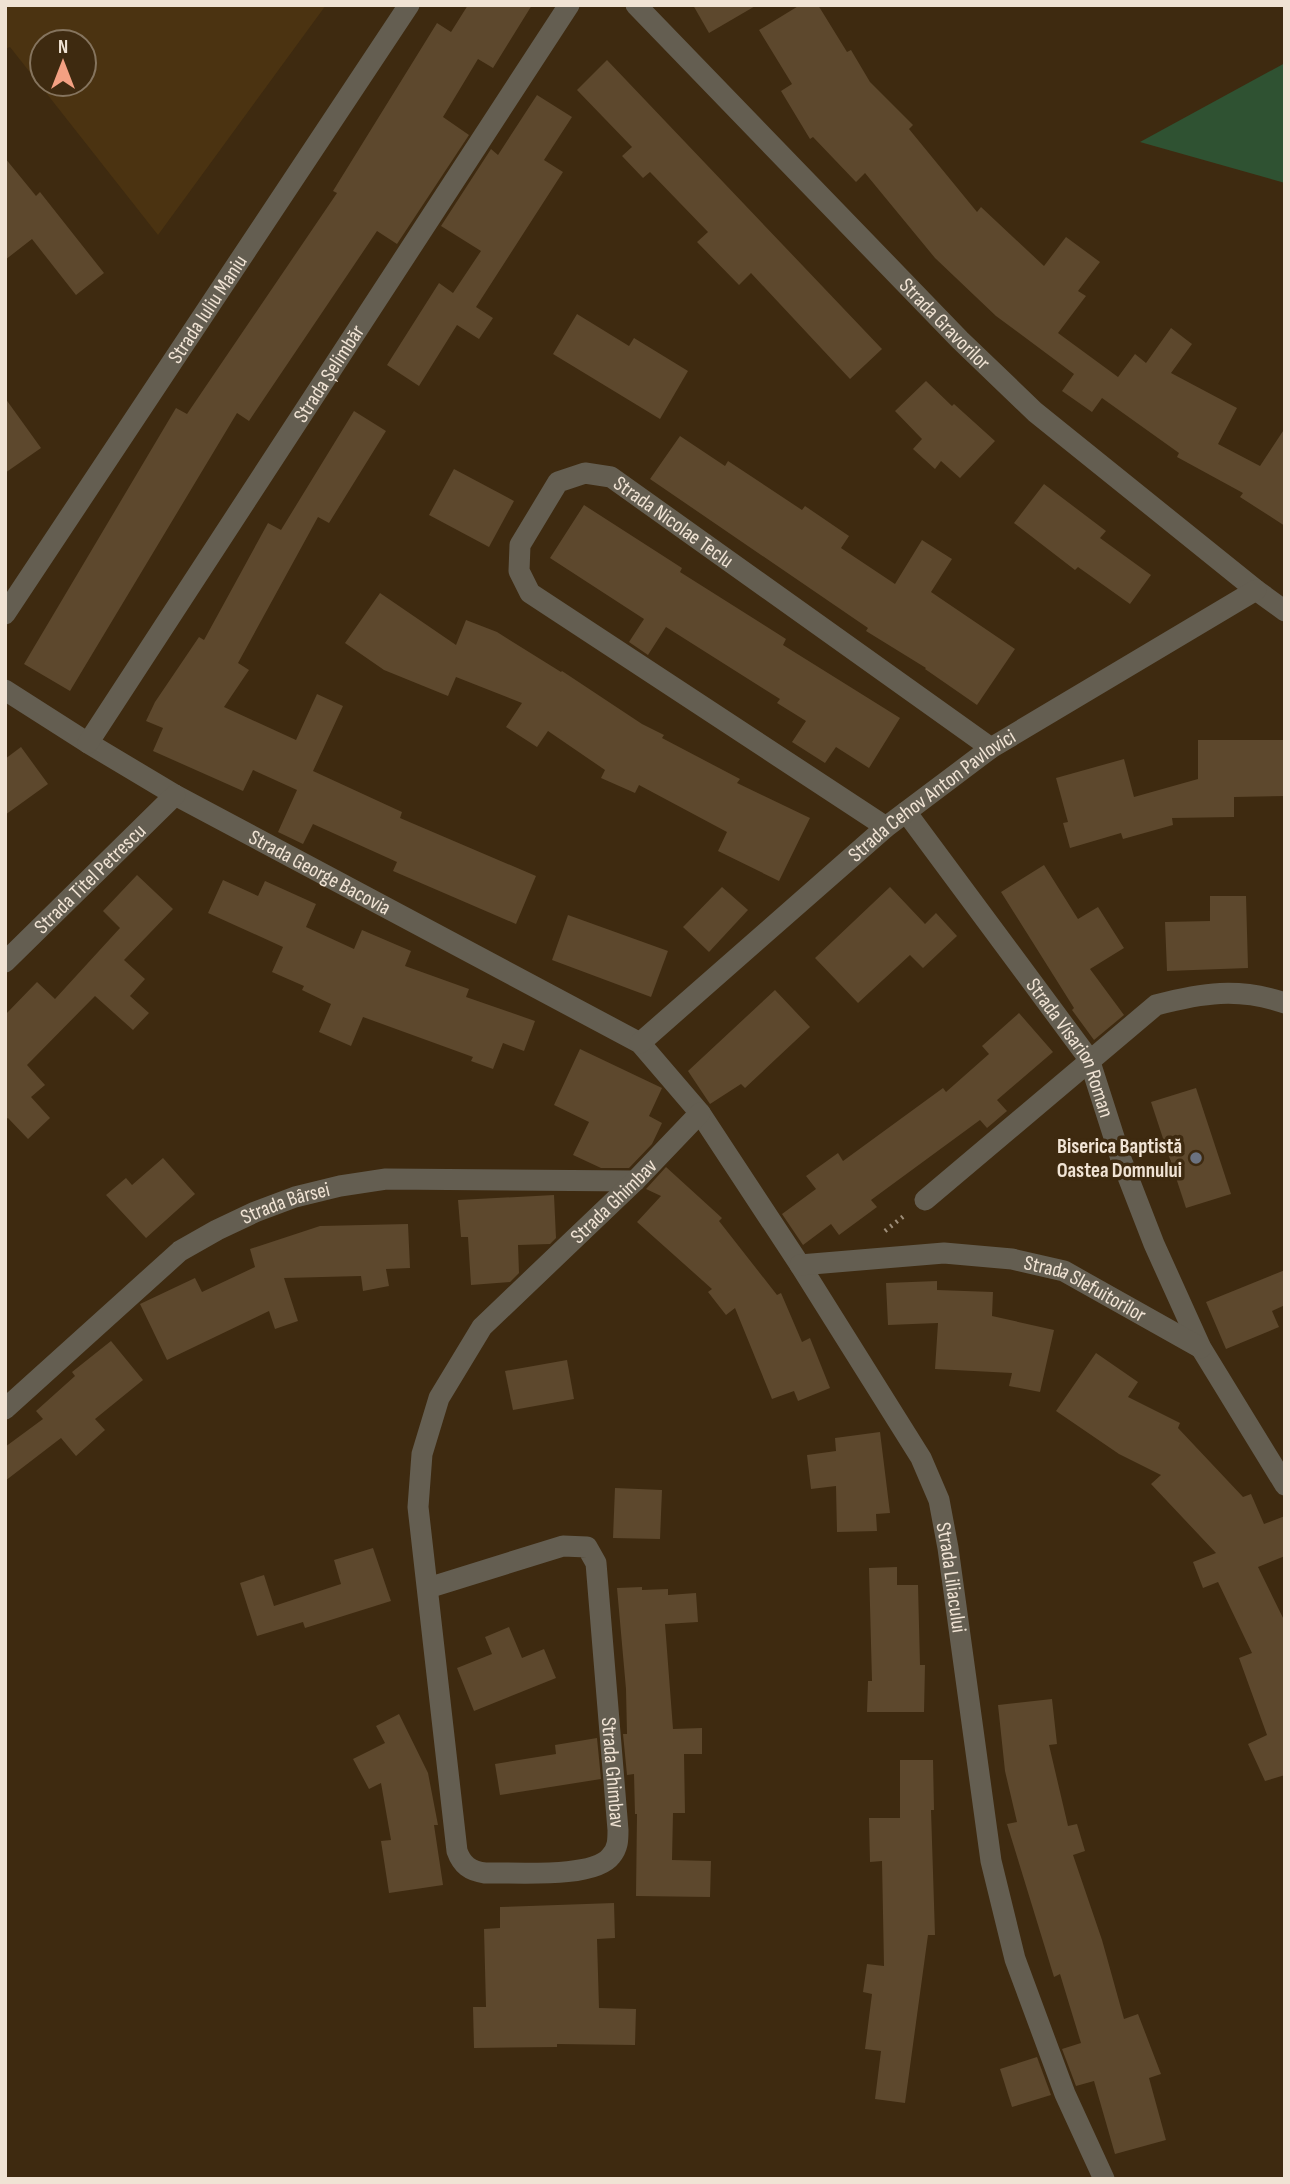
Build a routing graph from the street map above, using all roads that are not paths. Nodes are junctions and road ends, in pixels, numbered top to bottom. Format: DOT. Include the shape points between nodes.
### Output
graph roads {
  1 [pos="409,5"];
  2 [pos="569,5"];
  3 [pos="636,5"];
  4 [pos="1256,590"];
  5 [pos="1285,611"];
  6 [pos="5,614"];
  7 [pos="5,690"];
  8 [pos="88,743"];
  9 [pos="991,747"];
  10 [pos="175,795"];
  11 [pos="906,812"];
  12 [pos="886,827"];
  13 [pos="5,962"];
  14 [pos="1285,1003"];
  15 [pos="640,1043"];
  16 [pos="1089,1059"];
  17 [pos="700,1113"];
  18 [pos="635,1181"];
  19 [pos="925,1200"];
  20 [pos="800,1265"];
  21 [pos="1201,1348"];
  22 [pos="5,1409"];
  23 [pos="1285,1485"];
  24 [pos="428,1588"];
  25 [pos="1104,2179"];
  1 -- 6 [label="street, Strada Iuliu Maniu"];
  2 -- 8 [label="street, Strada Șelimbăr"];
  3 -- 4 [label="street, Strada Gravorilor" via="1035,412"];
  4 -- 5 [label="street, Strada Gravorilor"];
  4 -- 9 [label="street, Strada Cehov Anton Pavlovici"];
  7 -- 8 [label="street, Strada George Bacovia"];
  8 -- 10 [label="street, Strada George Bacovia"];
  9 -- 11 [label="street, Strada Cehov Anton Pavlovici"];
  9 -- 12 [label="street, Strada Nicolae Teclu" via="611,477 585,472 558,482 520,545 519,571 530,593"];
  10 -- 13 [label="street, Strada Titel Petrescu"];
  10 -- 15 [label="street, Strada George Bacovia"];
  11 -- 12 [label="street, Strada Cehov Anton Pavlovici"];
  11 -- 16 [label="street, Strada Visarion Roman"];
  12 -- 15 [label="street, Strada Cehov Anton Pavlovici"];
  14 -- 16 [label="street" via="1261,995 1201,994 1156,1006"];
  15 -- 17 [label="street, Strada Liliacului"];
  16 -- 19 [label="street"];
  16 -- 21 [label="street, Strada Visarion Roman" via="1153,1244"];
  17 -- 18 [label="street, Strada Ghimbav"];
  17 -- 20 [label="street, Strada Liliacului"];
  18 -- 22 [label="street, Strada Bârsei" via="386,1179 285,1201 180,1251"];
  18 -- 24 [label="street, Strada Ghimbav" via="482,1327 439,1398 422,1454 418,1507"];
  20 -- 21 [label="street, Strada Slefuitorilor" via="944,1253 1012,1259 1063,1271"];
  20 -- 25 [label="street, Strada Liliacului" via="921,1458 939,1500 994,1873 1015,1959 1065,2094"];
  21 -- 23 [label="street, Strada Slefuitorilor"];
  24 -- 24 [label="street, Strada Ghimbav" via="563,1546 587,1547 596,1563 618,1830 617,1846 601,1865 581,1871 485,1873 460,1860"];
}
